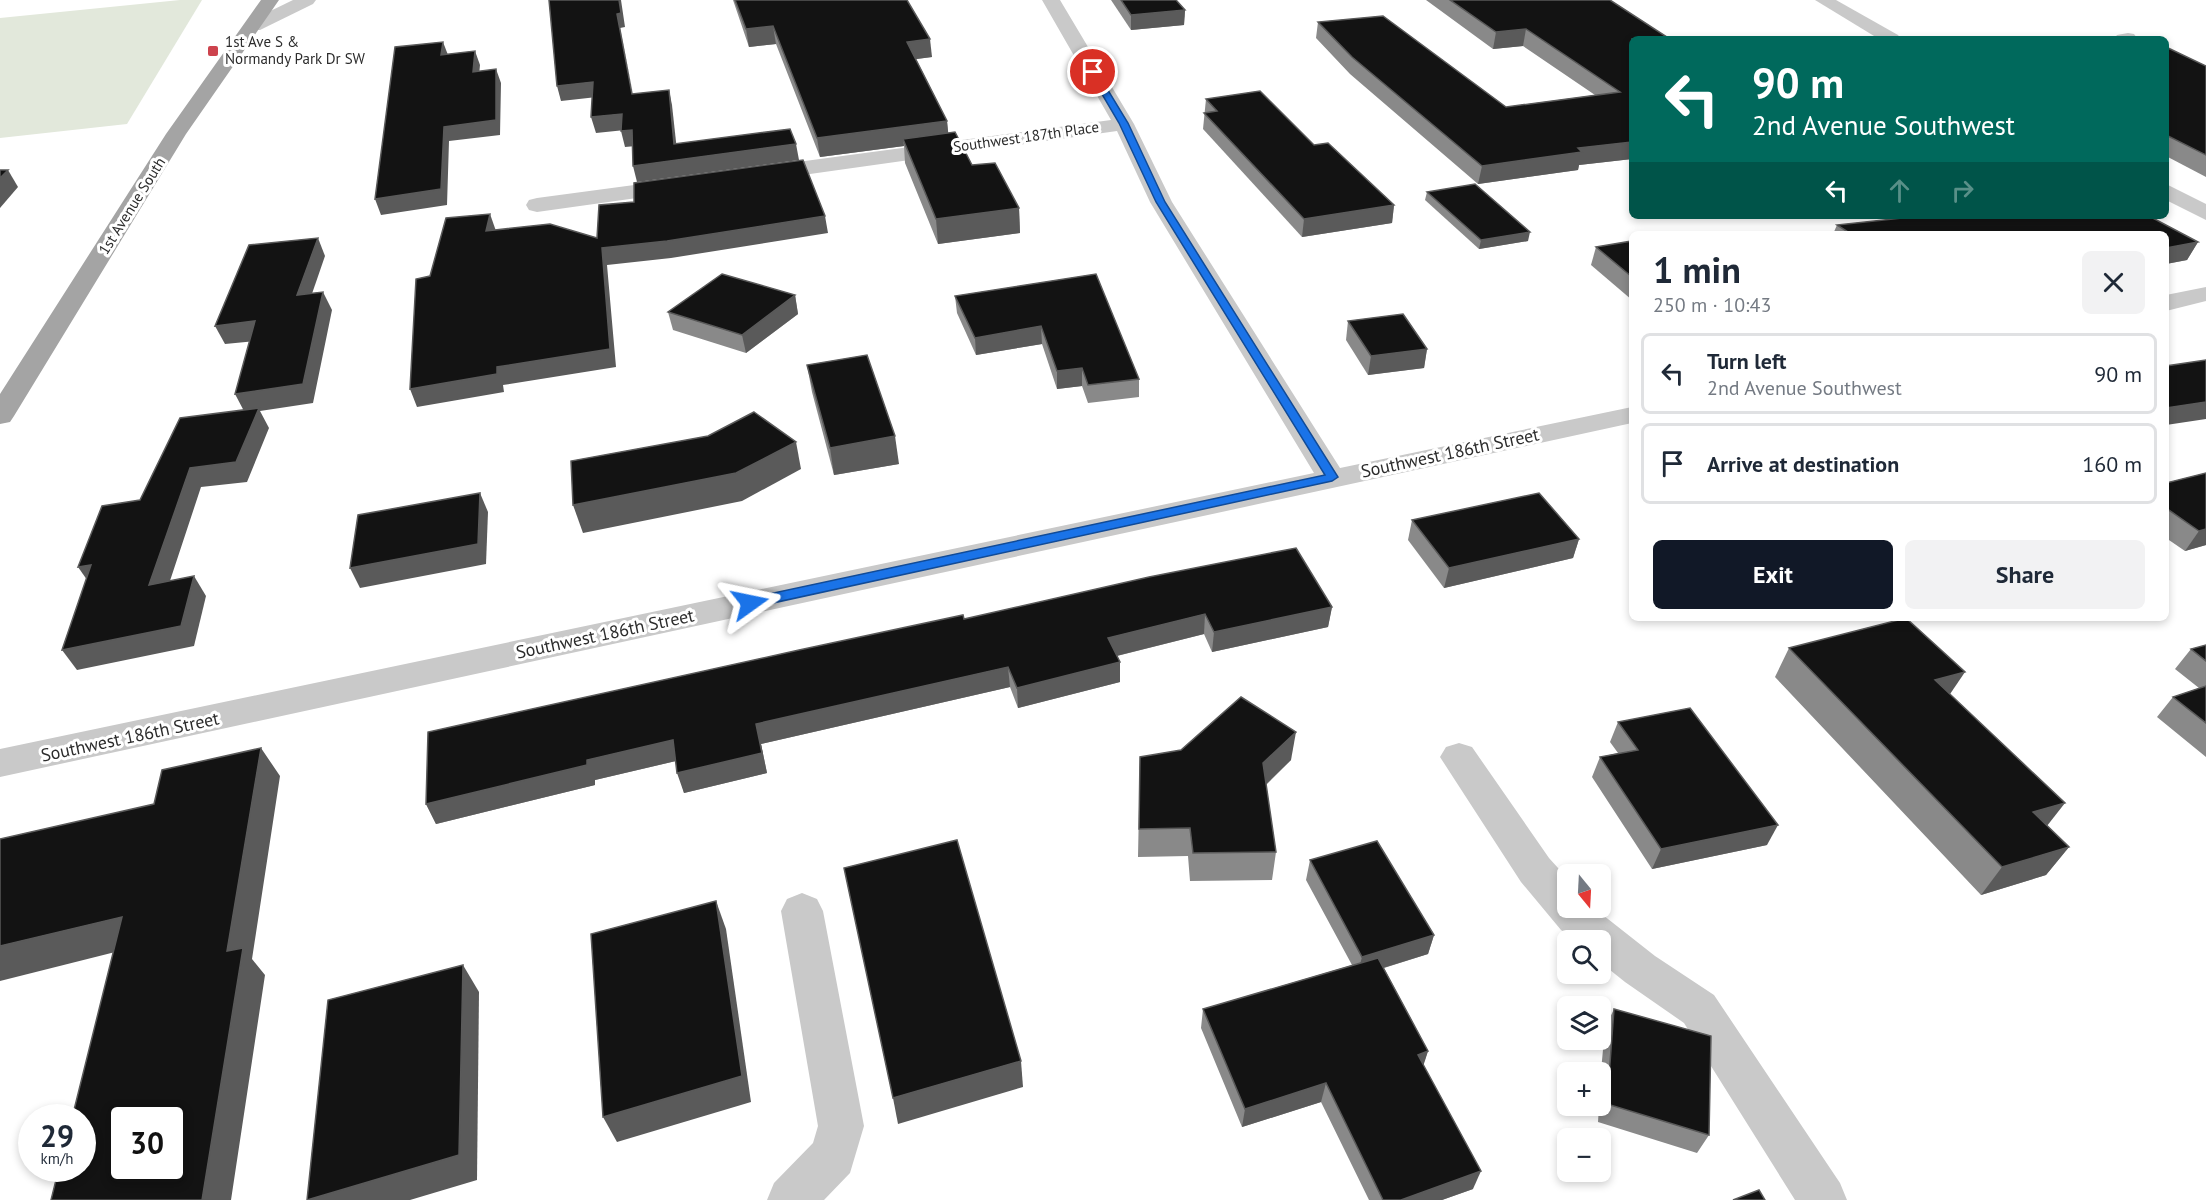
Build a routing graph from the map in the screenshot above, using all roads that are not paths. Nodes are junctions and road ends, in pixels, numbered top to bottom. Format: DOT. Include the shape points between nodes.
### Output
graph roads {
  1 [pos="270,0"];
  2 [pos="307,0"];
  3 [pos="1051,0"];
  4 [pos="1824,0"];
  5 [pos="254,26"];
  6 [pos="1887,36"];
  7 [pos="1124,123"];
  8 [pos="736,178"];
  9 [pos="701,183"];
  10 [pos="2169,193"];
  11 [pos="537,206"];
  12 [pos="2206,213"];
  13 [pos="2206,294"];
  14 [pos="2169,302"];
  15 [pos="0,416"];
  16 [pos="1629,416"];
  17 [pos="1332,477"];
  18 [pos="1460,756"];
  19 [pos="0,763"];
  20 [pos="802,911"];
  21 [pos="791,1200"];
  22 [pos="1824,1200"];
  1 -- 5 [label="main road, 1st Avenue South"];
  2 -- 5 [label="street"];
  3 -- 7 [label="street"];
  4 -- 6 [label="street"];
  5 -- 15 [label="main road, 1st Avenue South" via="176,134"];
  7 -- 8 [label="street, Southwest 187th Place"];
  7 -- 17 [label="street" via="1161,202"];
  9 -- 11 [label="street"];
  10 -- 12 [label="street"];
  13 -- 14 [label="street"];
  16 -- 17 [label="street, Southwest 186th Street"];
  17 -- 19 [label="street, Southwest 186th Street"];
  18 -- 22 [label="street" via="1535,870 1576,917 1640,969 1700,1009"];
  20 -- 21 [label="street" via="841,1126 833,1156"];
}
